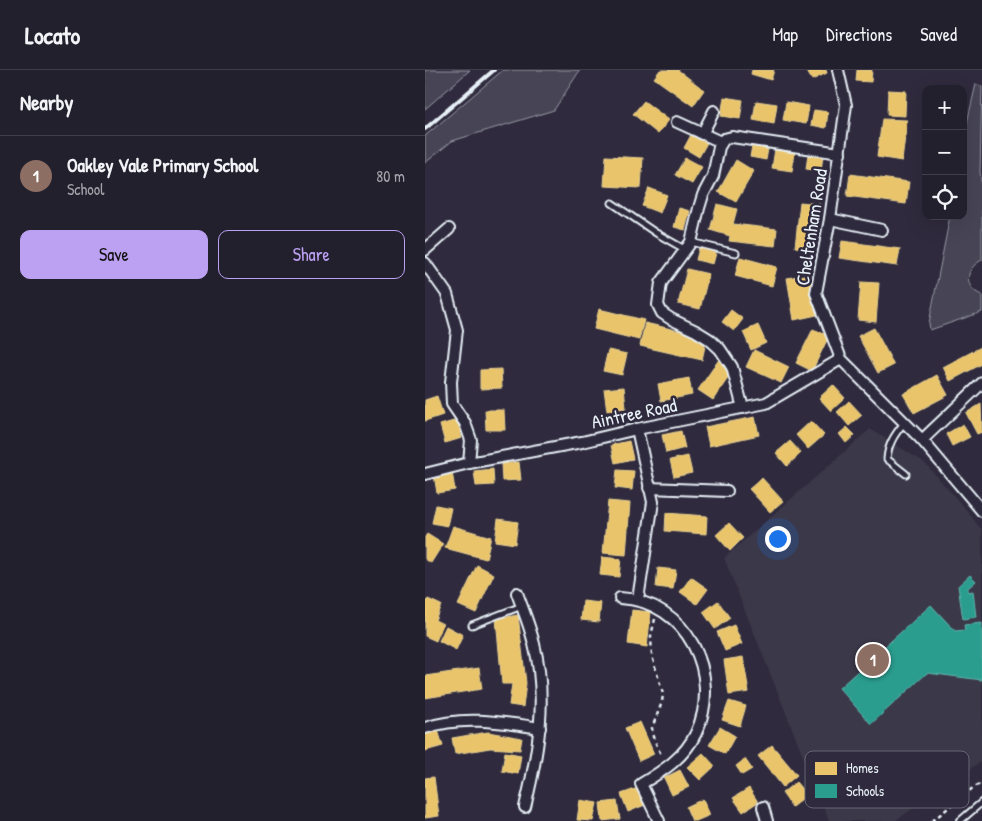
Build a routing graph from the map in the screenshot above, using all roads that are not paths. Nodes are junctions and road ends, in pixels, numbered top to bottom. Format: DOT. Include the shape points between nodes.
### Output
graph roads {
  1 [pos="838,70"];
  2 [pos="714,111"];
  3 [pos="677,122"];
  4 [pos="702,134"];
  5 [pos="721,142"];
  6 [pos="840,153"];
  7 [pos="612,203"];
  8 [pos="830,219"];
  9 [pos="449,229"];
  10 [pos="882,230"];
  11 [pos="689,246"];
  12 [pos="425,250"];
  13 [pos="736,253"];
  14 [pos="425,263"];
  15 [pos="841,360"];
  16 [pos="982,383"];
  17 [pos="743,408"];
  18 [pos="904,422"];
  19 [pos="637,429"];
  20 [pos="922,440"];
  21 [pos="469,462"];
  22 [pos="425,474"];
  23 [pos="906,474"];
  24 [pos="649,488"];
  25 [pos="727,491"];
  26 [pos="982,511"];
  27 [pos="517,593"];
  28 [pos="620,598"];
  29 [pos="637,599"];
  30 [pos="522,606"];
  31 [pos="472,625"];
  32 [pos="425,728"];
  33 [pos="539,728"];
  34 [pos="982,802"];
  35 [pos="525,807"];
  36 [pos="763,807"];
  37 [pos="659,821"];
  38 [pos="767,821"];
  39 [pos="960,821"];
  1 -- 6 [label="street, Cheltenham Road" via="846,105"];
  2 -- 4 [label="street"];
  3 -- 4 [label="street"];
  4 -- 5 [label="street"];
  5 -- 6 [label="street" via="732,137"];
  5 -- 11 [label="street"];
  6 -- 8 [label="street, Cheltenham Road"];
  7 -- 11 [label="lane" via="656,233"];
  8 -- 10 [label="street"];
  8 -- 15 [label="street, Cheltenham Road" via="817,293"];
  9 -- 12 [label="street"];
  11 -- 13 [label="lane"];
  11 -- 17 [label="street" via="661,282 658,305 662,313 709,339 719,349 732,367"];
  14 -- 21 [label="street" via="447,294 457,330 452,404 465,423 471,440"];
  15 -- 17 [label="street, Aintree Road" via="766,404"];
  15 -- 18 [label="street, Cheltenham Road"];
  16 -- 20 [label="street"];
  17 -- 19 [label="street, Aintree Road"];
  18 -- 20 [label="street, Cheltenham Road"];
  18 -- 23 [label="lane" via="892,439 887,459"];
  19 -- 21 [label="street, Aintree Road"];
  19 -- 24 [label="street"];
  20 -- 26 [label="street, Cheltenham Road"];
  21 -- 22 [label="street, Aintree Road"];
  24 -- 25 [label="street"];
  24 -- 29 [label="street" via="653,502"];
  27 -- 30 [label="street"];
  28 -- 29 [label="street"];
  29 -- 37 [label="street" via="672,618 687,633 702,668 706,691 696,734 680,756 641,784"];
  30 -- 31 [label="lane"];
  30 -- 33 [label="street" via="539,669 542,700"];
  32 -- 33 [label="street" via="484,721"];
  33 -- 35 [label="street"];
  34 -- 39 [label="lane"];
  36 -- 38 [label="street"];
}
